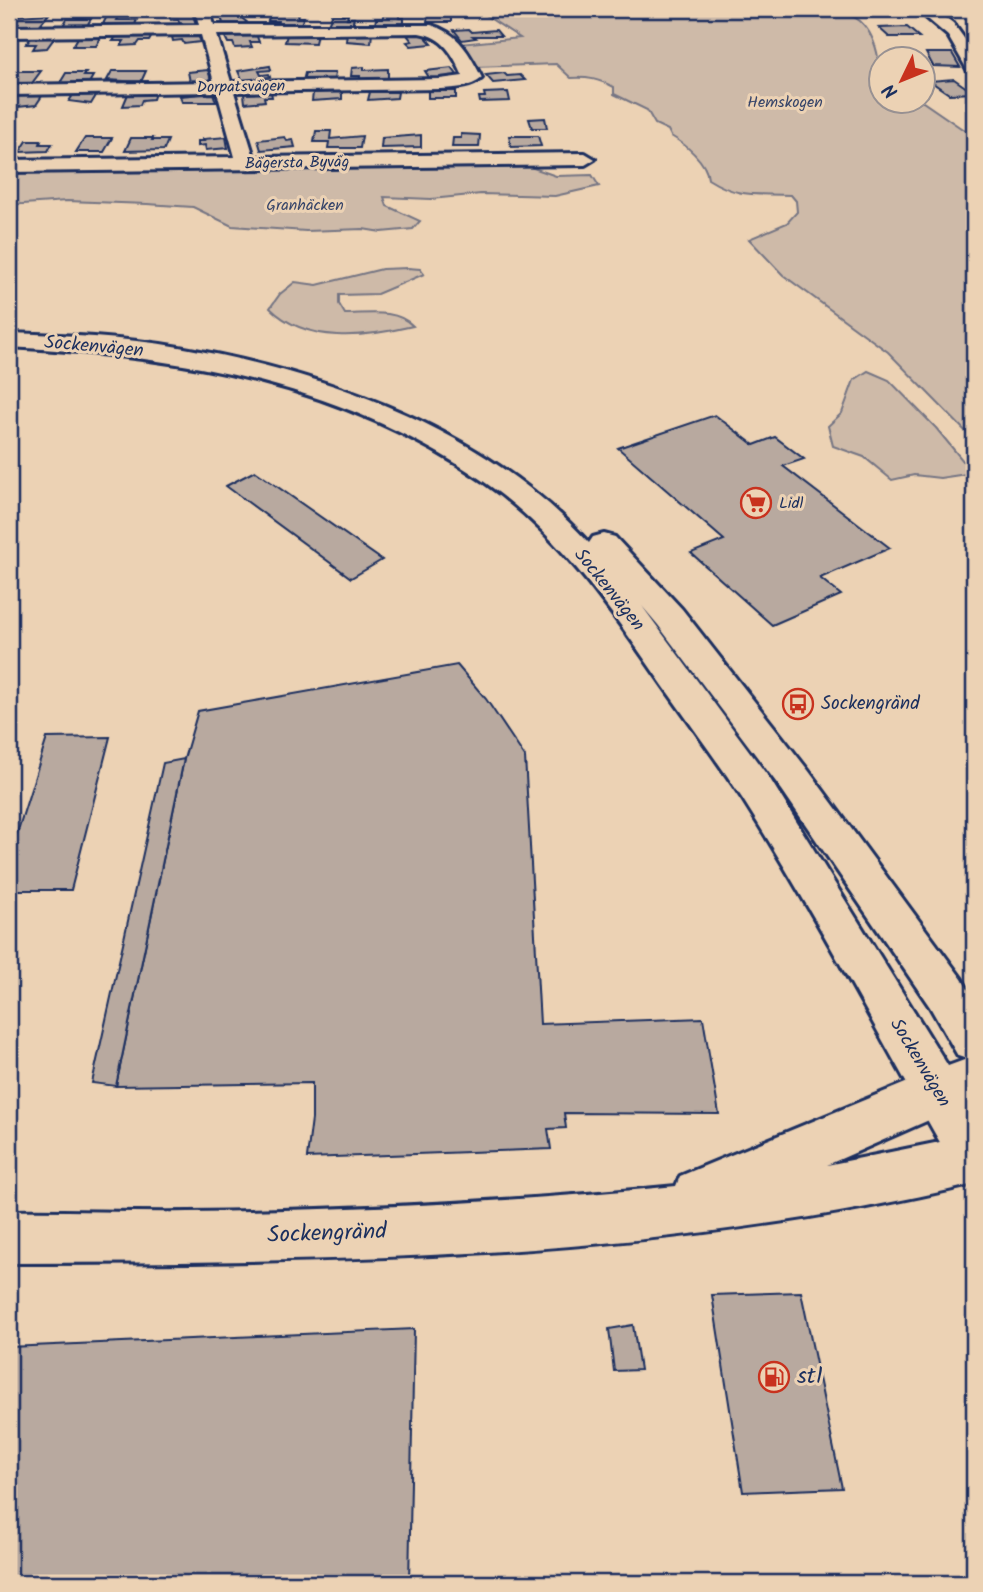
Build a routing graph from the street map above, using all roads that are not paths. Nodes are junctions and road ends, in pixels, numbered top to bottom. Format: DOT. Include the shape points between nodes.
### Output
graph roads {
  1 [pos="202,9"];
  2 [pos="923,9"];
  3 [pos="961,15"];
  4 [pos="941,18"];
  5 [pos="208,30"];
  6 [pos="9,32"];
  7 [pos="974,67"];
  8 [pos="224,87"];
  9 [pos="9,90"];
  10 [pos="584,159"];
  11 [pos="246,163"];
  12 [pos="9,166"];
  13 [pos="9,324"];
  14 [pos="9,340"];
  15 [pos="974,1041"];
  16 [pos="956,1086"];
  17 [pos="974,1158"];
  18 [pos="644,1216"];
  19 [pos="9,1237"];
  1 -- 5 [label="street"];
  2 -- 4 [label="street"];
  3 -- 4 [label="street"];
  4 -- 7 [label="street"];
  5 -- 6 [label="street"];
  5 -- 8 [label="street"];
  5 -- 8 [label="street, Dorpatsvägen" via="430,30 445,34 473,78 440,84"];
  8 -- 9 [label="street, Dorpatsvägen"];
  8 -- 11 [label="street"];
  10 -- 11 [label="street, Bägersta Byväg"];
  11 -- 12 [label="street, Bägersta Byväg"];
  13 -- 15 [label="street, Sockenvägen" via="144,335 300,370 375,395 508,462 566,506 670,618 795,780 946,993"];
  14 -- 16 [label="street, Sockenvägen" via="133,348 303,384 364,406 493,474 545,515 639,625"];
  16 -- 17 [label="street, Sockenvägen"];
  16 -- 18 [label="street, Sockengränd"];
  17 -- 18 [label="street, Sockengränd" via="896,1180"];
  18 -- 19 [label="street, Sockengränd" via="457,1230 186,1238"];
}
